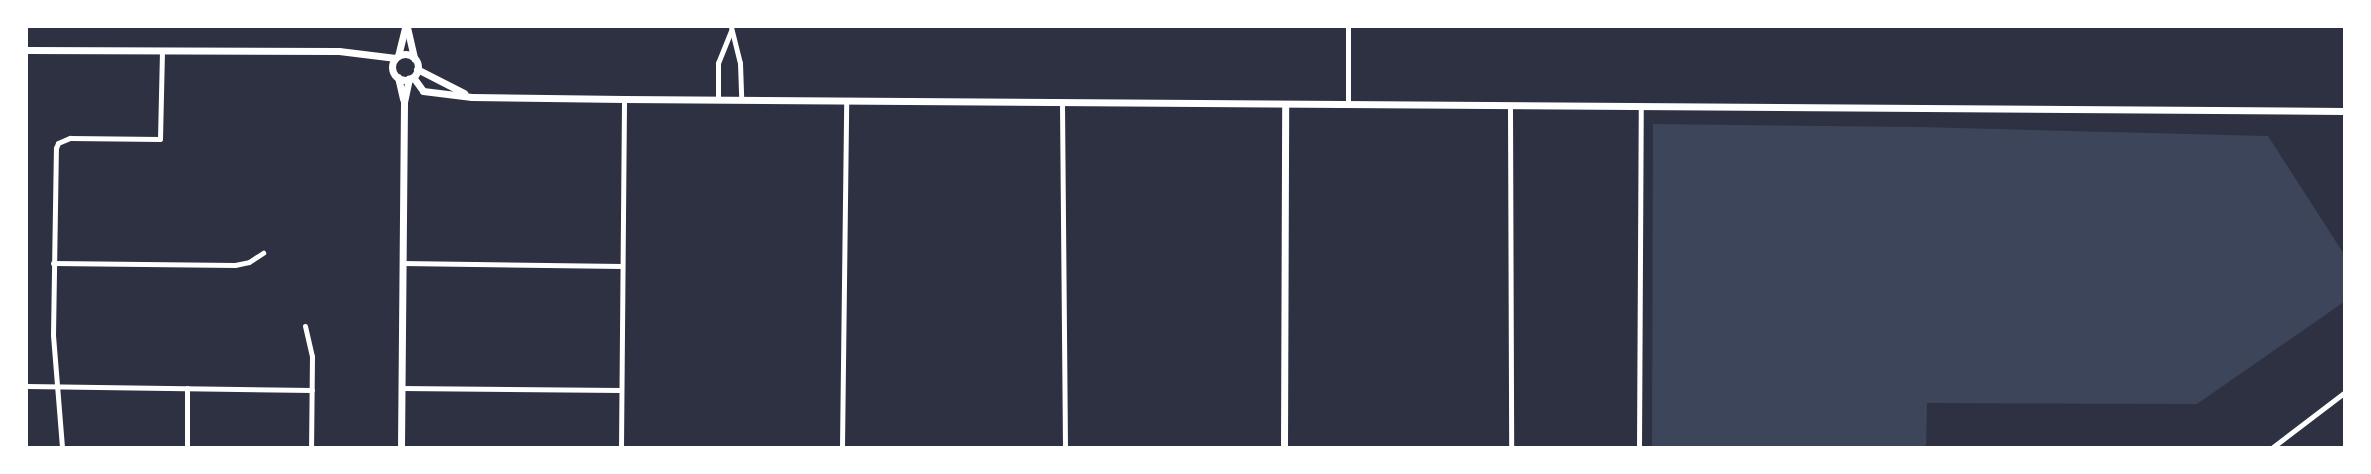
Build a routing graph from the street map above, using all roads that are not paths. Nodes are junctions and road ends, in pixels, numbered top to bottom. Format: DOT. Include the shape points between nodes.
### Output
graph roads {
  1 [pos="406,27"];
  2 [pos="1348,27"];
  3 [pos="731,29"];
  4 [pos="27,50"];
  5 [pos="162,50"];
  6 [pos="373,56"];
  7 [pos="397,57"];
  8 [pos="414,58"];
  9 [pos="392,69"];
  10 [pos="417,69"];
  11 [pos="398,77"];
  12 [pos="411,78"];
  13 [pos="472,97"];
  14 [pos="624,99"];
  15 [pos="718,100"];
  16 [pos="741,100"];
  17 [pos="846,101"];
  18 [pos="1062,104"];
  19 [pos="404,105"];
  20 [pos="1285,105"];
  21 [pos="1348,105"];
  22 [pos="1510,107"];
  23 [pos="1641,107"];
  24 [pos="2344,111"];
  25 [pos="263,253"];
  26 [pos="53,263"];
  27 [pos="402,263"];
  28 [pos="622,266"];
  29 [pos="305,326"];
  30 [pos="27,386"];
  31 [pos="58,386"];
  32 [pos="187,388"];
  33 [pos="401,388"];
  34 [pos="312,390"];
  35 [pos="621,390"];
  36 [pos="2344,393"];
  37 [pos="62,447"];
  38 [pos="186,447"];
  39 [pos="311,447"];
  40 [pos="401,447"];
  41 [pos="621,447"];
  42 [pos="842,447"];
  43 [pos="1065,447"];
  44 [pos="1284,447"];
  45 [pos="1511,447"];
  46 [pos="1639,447"];
  47 [pos="2273,447"];
  1 -- 7 [label="street"];
  1 -- 8 [label="street"];
  2 -- 21 [label="street"];
  3 -- 15 [label="street" via="718,63"];
  3 -- 16 [label="street" via="740,63"];
  4 -- 5 [label="street"];
  5 -- 6 [label="street" via="339,51"];
  5 -- 26 [label="street" via="160,139 70,138 58,143 54,161"];
  6 -- 7 [label="street"];
  6 -- 9 [label="street"];
  7 -- 8 [label="street" via="406,54"];
  7 -- 9 [label="street"];
  8 -- 10 [label="street"];
  9 -- 11 [label="street"];
  10 -- 12 [label="street"];
  10 -- 13 [label="street"];
  11 -- 12 [label="street"];
  11 -- 19 [label="street"];
  12 -- 13 [label="street" via="423,91"];
  12 -- 19 [label="street"];
  13 -- 14 [label="street"];
  14 -- 15 [label="street"];
  14 -- 28 [label="street"];
  15 -- 16 [label="street"];
  16 -- 17 [label="street"];
  17 -- 18 [label="street"];
  17 -- 42 [label="street"];
  18 -- 20 [label="street"];
  18 -- 43 [label="street"];
  19 -- 27 [label="street"];
  20 -- 21 [label="street"];
  20 -- 44 [label="street"];
  21 -- 22 [label="street"];
  22 -- 23 [label="street"];
  22 -- 45 [label="street"];
  23 -- 24 [label="street"];
  23 -- 46 [label="street"];
  25 -- 26 [label="street" via="235,265"];
  26 -- 31 [label="street"];
  27 -- 28 [label="street"];
  27 -- 33 [label="street"];
  28 -- 35 [label="street"];
  29 -- 34 [label="street" via="312,356"];
  30 -- 31 [label="street"];
  31 -- 32 [label="street"];
  31 -- 37 [label="street"];
  32 -- 34 [label="street"];
  32 -- 38 [label="street"];
  33 -- 35 [label="street"];
  33 -- 40 [label="street"];
  34 -- 39 [label="street"];
  35 -- 41 [label="street"];
  36 -- 47 [label="street"];
}
